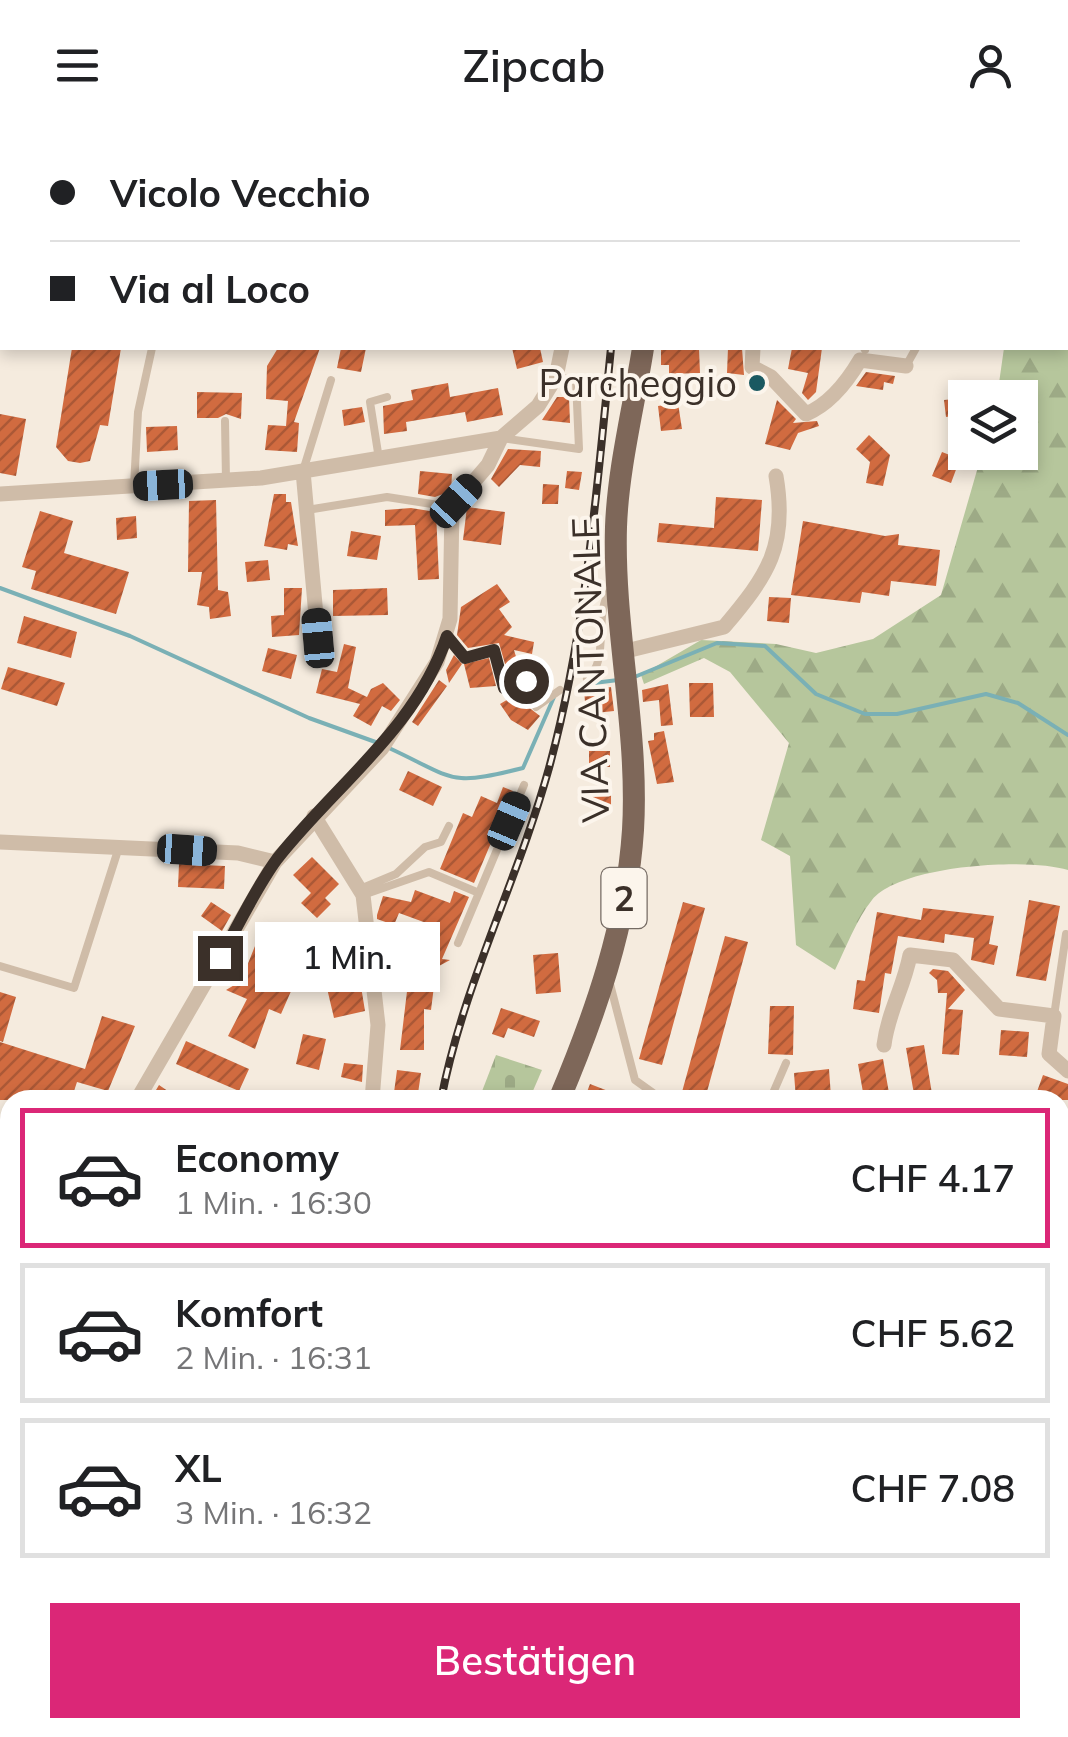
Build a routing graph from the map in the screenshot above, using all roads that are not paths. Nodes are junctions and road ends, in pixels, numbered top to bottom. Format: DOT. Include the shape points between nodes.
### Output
graph roads {
  1 [pos="152,350"];
  2 [pos="562,350"];
  3 [pos="643,350"];
  4 [pos="753,350"];
  5 [pos="915,350"];
  6 [pos="864,351"];
  7 [pos="906,366"];
  8 [pos="556,377"];
  9 [pos="332,380"];
  10 [pos="388,398"];
  11 [pos="225,421"];
  12 [pos="501,438"];
  13 [pos="380,459"];
  14 [pos="302,471"];
  15 [pos="776,476"];
  16 [pos="226,482"];
  17 [pos="134,486"];
  18 [pos="0,494"];
  19 [pos="452,507"];
  20 [pos="307,510"];
  21 [pos="617,581"];
  22 [pos="447,636"];
  23 [pos="318,638"];
  24 [pos="534,662"];
  25 [pos="623,668"];
  26 [pos="587,679"];
  27 [pos="560,690"];
  28 [pos="536,707"];
  29 [pos="524,785"];
  30 [pos="314,816"];
  31 [pos="449,826"];
  32 [pos="0,842"];
  33 [pos="119,847"];
  34 [pos="275,862"];
  35 [pos="361,892"];
  36 [pos="479,893"];
  37 [pos="1066,934"];
  38 [pos="458,943"];
  39 [pos="0,966"];
  40 [pos="606,970"];
  41 [pos="1054,1016"];
  42 [pos="884,1044"];
  43 [pos="786,1063"];
  44 [pos="1068,1070"];
  45 [pos="142,1090"];
  46 [pos="373,1090"];
  47 [pos="563,1090"];
  48 [pos="649,1090"];
  49 [pos="774,1090"];
  1 -- 17 [label="lane" via="138,412"];
  2 -- 8 [label="street"];
  3 -- 21 [label="main road, VIA CANTONALE / 2" via="618,506"];
  4 -- 6 [label="street" via="752,367 772,376 806,414 848,380"];
  5 -- 7 [label="lane"];
  6 -- 7 [label="street"];
  8 -- 12 [label="street" via="530,416"];
  8 -- 12 [label="lane" via="576,380 578,450"];
  9 -- 14 [label="lane"];
  10 -- 13 [label="lane" via="370,402"];
  11 -- 16 [label="lane"];
  12 -- 13 [label="street"];
  12 -- 19 [label="street" via="488,465"];
  13 -- 14 [label="street"];
  14 -- 16 [label="street"];
  14 -- 20 [label="street"];
  15 -- 25 [label="street" via="782,512 777,549 724,627"];
  16 -- 17 [label="street"];
  17 -- 18 [label="street"];
  19 -- 20 [label="lane" via="387,498"];
  19 -- 22 [label="street"];
  20 -- 23 [label="street"];
  21 -- 25 [label="main road, VIA CANTONALE / 2"];
  21 -- 26 [label="lane" via="598,623 599,663"];
  22 -- 24 [label="lane" via="465,658 494,650 504,688 526,681"];
  22 -- 30 [label="street" via="438,662 385,745"];
  25 -- 40 [label="main road, VIA CANTONALE / 2" via="633,830"];
  27 -- 28 [label="lane"];
  29 -- 36 [label="lane"];
  30 -- 34 [label="street"];
  30 -- 35 [label="street"];
  31 -- 35 [label="lane" via="441,842"];
  32 -- 33 [label="street"];
  33 -- 34 [label="street" via="238,853"];
  33 -- 39 [label="lane" via="74,988"];
  34 -- 45 [label="street"];
  35 -- 36 [label="lane" via="430,872"];
  35 -- 46 [label="street" via="378,1025"];
  36 -- 38 [label="lane"];
  37 -- 41 [label="lane"];
  40 -- 47 [label="main road, VIA CANTONALE / 2"];
  40 -- 48 [label="lane" via="635,1080"];
  41 -- 42 [label="street" via="999,1009 953,960 910,955"];
  41 -- 44 [label="street" via="1049,1054"];
  43 -- 49 [label="lane"];
}
